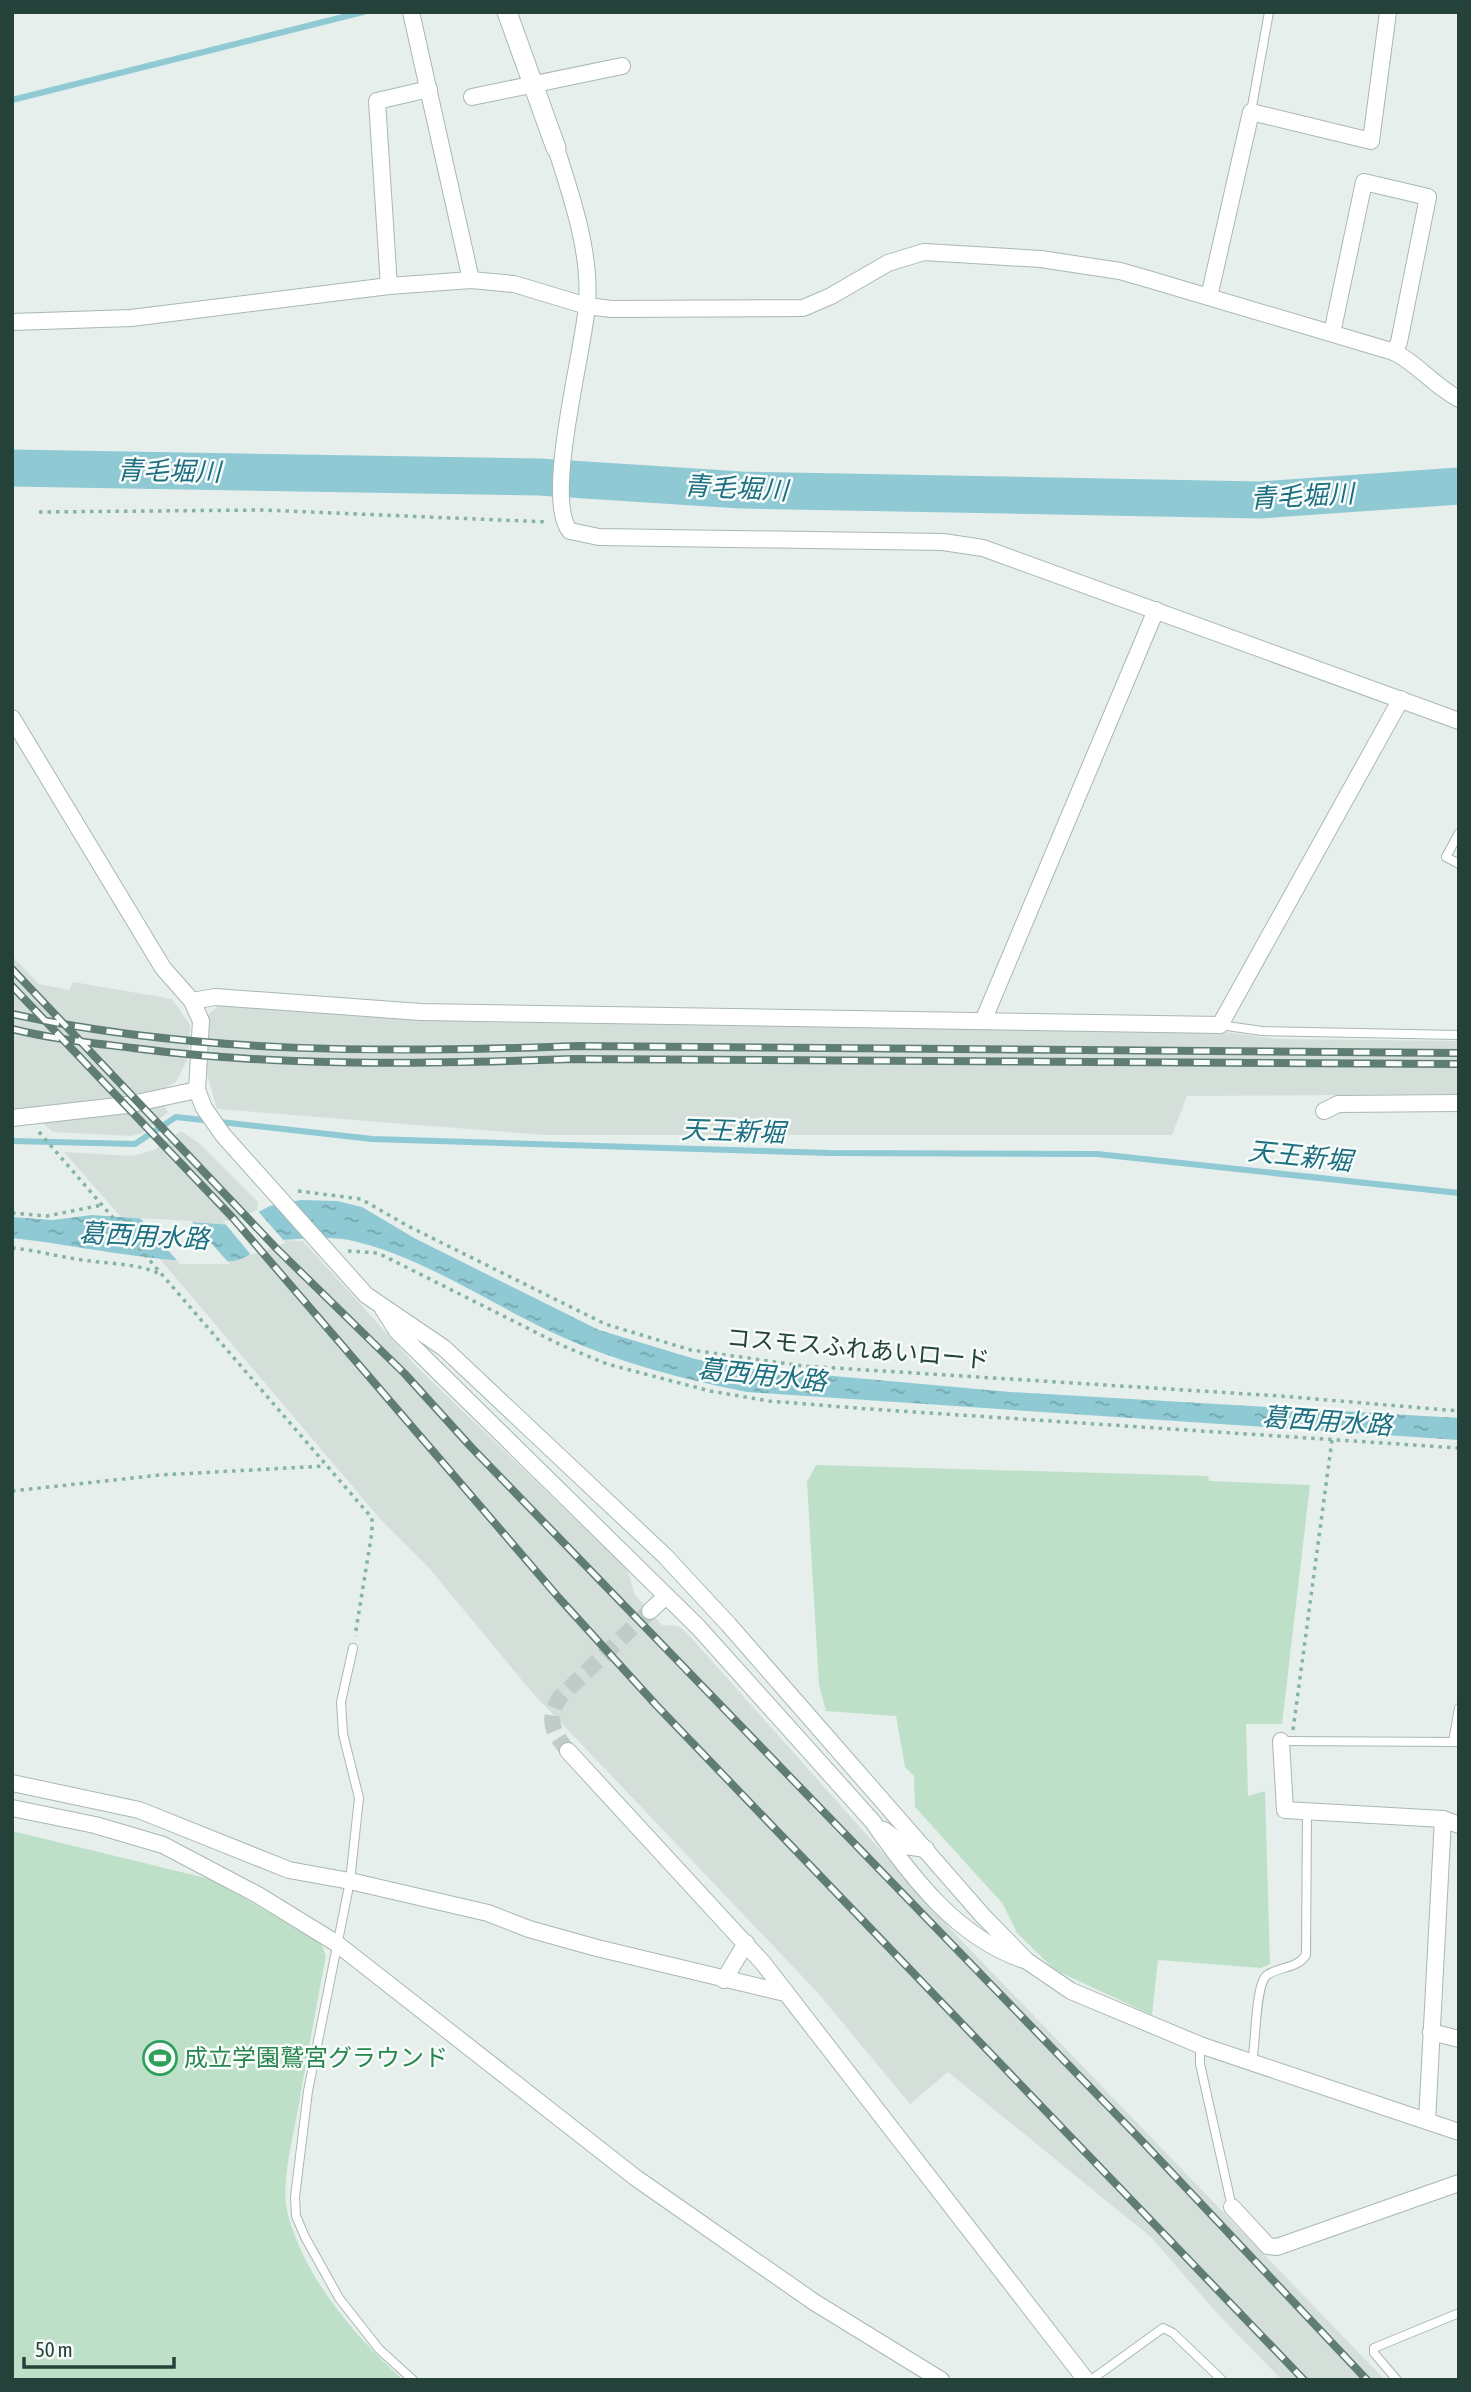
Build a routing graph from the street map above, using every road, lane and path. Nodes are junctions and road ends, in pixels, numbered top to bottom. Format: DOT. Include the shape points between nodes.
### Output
graph roads {
  1 [pos="411,12"];
  2 [pos="508,12"];
  3 [pos="1269,12"];
  4 [pos="1388,12"];
  5 [pos="622,66"];
  6 [pos="533,83"];
  7 [pos="429,89"];
  8 [pos="472,97"];
  9 [pos="1251,112"];
  10 [pos="556,148"];
  11 [pos="471,280"];
  12 [pos="389,286"];
  13 [pos="1209,297"];
  14 [pos="587,306"];
  15 [pos="12,323"];
  16 [pos="1332,333"];
  17 [pos="1394,352"];
  18 [pos="1459,399"];
  19 [pos="39,512"];
  20 [pos="563,519"];
  21 [pos="1156,610"];
  22 [pos="1401,699"];
  23 [pos="12,718"];
  24 [pos="1459,721"];
  25 [pos="1459,833"];
  26 [pos="1459,864"];
  27 [pos="192,1001"];
  28 [pos="983,1021"];
  29 [pos="1220,1025"];
  30 [pos="1459,1035"];
  31 [pos="197,1090"];
  32 [pos="1459,1103"];
  33 [pos="1324,1111"];
  34 [pos="12,1118"];
  35 [pos="33,1125"];
  36 [pos="284,1195"];
  37 [pos="102,1205"];
  38 [pos="12,1213"];
  39 [pos="12,1248"];
  40 [pos="332,1259"];
  41 [pos="160,1274"];
  42 [pos="382,1307"];
  43 [pos="1459,1411"];
  44 [pos="1332,1440"];
  45 [pos="1459,1448"];
  46 [pos="325,1466"];
  47 [pos="12,1491"];
  48 [pos="666,1596"];
  49 [pos="650,1611"];
  50 [pos="353,1648"];
  51 [pos="1459,1708"];
  52 [pos="1286,1742"];
  53 [pos="1456,1742"];
  54 [pos="568,1751"];
  55 [pos="12,1783"];
  56 [pos="12,1808"];
  57 [pos="1307,1811"];
  58 [pos="1443,1819"];
  59 [pos="873,1822"];
  60 [pos="1459,1825"];
  61 [pos="926,1849"];
  62 [pos="350,1881"];
  63 [pos="746,1943"];
  64 [pos="336,1944"];
  65 [pos="1027,1961"];
  66 [pos="724,1980"];
  67 [pos="785,1993"];
  68 [pos="1431,2032"];
  69 [pos="1459,2039"];
  70 [pos="1200,2045"];
  71 [pos="1252,2062"];
  72 [pos="1427,2122"];
  73 [pos="1459,2132"];
  74 [pos="1459,2183"];
  75 [pos="1232,2207"];
  76 [pos="1459,2313"];
  77 [pos="413,2380"];
  78 [pos="941,2380"];
  79 [pos="1088,2380"];
  80 [pos="1222,2380"];
  81 [pos="1397,2380"];
  1 -- 7 [label="street"];
  2 -- 6 [label="street"];
  3 -- 9 [label="lane"];
  4 -- 9 [label="street" via="1371,141"];
  5 -- 6 [label="street"];
  6 -- 8 [label="street"];
  6 -- 10 [label="street"];
  7 -- 11 [label="street"];
  7 -- 12 [label="street" via="377,101"];
  9 -- 13 [label="street"];
  10 -- 14 [label="street" via="582,239"];
  11 -- 12 [label="street"];
  11 -- 14 [label="street" via="514,284"];
  12 -- 15 [label="street" via="131,318"];
  13 -- 14 [label="street" via="1120,271 1041,259 924,252 888,263 803,308"];
  13 -- 16 [label="street"];
  14 -- 20 [label="street" via="564,445"];
  16 -- 17 [label="street"];
  16 -- 17 [label="street" via="1364,181 1427,197"];
  17 -- 18 [label="street"];
  19 -- 20 [label="path" via="263,510"];
  20 -- 21 [label="street" via="578,535 599,537 965,545"];
  21 -- 22 [label="street"];
  21 -- 28 [label="street"];
  22 -- 24 [label="street"];
  22 -- 29 [label="street"];
  23 -- 27 [label="street" via="163,968"];
  25 -- 26 [label="lane" via="1446,857"];
  27 -- 28 [label="street" via="215,997 421,1012"];
  27 -- 31 [label="street" via="201,1021"];
  28 -- 29 [label="street"];
  29 -- 30 [label="lane" via="1262,1031"];
  31 -- 34 [label="street" via="127,1105"];
  31 -- 36 [label="street" via="223,1135"];
  32 -- 33 [label="street" via="1338,1104"];
  35 -- 37 [label="path"];
  36 -- 40 [label="street"];
  36 -- 43 [label="path, コスモスふれあいロード" via="360,1199 605,1324 691,1350 803,1366 1280,1395"];
  37 -- 38 [label="path" via="47,1216"];
  37 -- 41 [label="path"];
  39 -- 41 [label="path" via="144,1267"];
  40 -- 42 [label="street"];
  40 -- 44 [label="path" via="351,1250 379,1253 561,1345 607,1364 710,1391 869,1409"];
  41 -- 46 [label="path"];
  42 -- 48 [label="street" via="397,1331"];
  42 -- 61 [label="street" via="444,1348 665,1556"];
  44 -- 45 [label="path"];
  44 -- 52 [label="path"];
  46 -- 47 [label="path" via="160,1475"];
  46 -- 50 [label="path" via="372,1518"];
  48 -- 49 [label="street"];
  48 -- 59 [label="street"];
  50 -- 62 [label="lane" via="341,1702 343,1734 359,1798"];
  51 -- 53 [label="lane"];
  52 -- 53 [label="lane"];
  52 -- 57 [label="street" via="1286,1810"];
  54 -- 63 [label="street"];
  55 -- 62 [label="street" via="139,1810 289,1871"];
  56 -- 64 [label="street" via="163,1845 258,1895"];
  57 -- 58 [label="street"];
  57 -- 71 [label="lane" via="1306,1955 1299,1964 1270,1973 1260,1983"];
  58 -- 60 [label="street"];
  58 -- 68 [label="street"];
  59 -- 61 [label="street" via="905,1846"];
  59 -- 65 [label="street" via="957,1923 996,1951"];
  61 -- 65 [label="street"];
  62 -- 64 [label="lane"];
  62 -- 66 [label="street" via="488,1913 543,1933"];
  63 -- 66 [label="street"];
  63 -- 67 [label="street"];
  64 -- 77 [label="lane" via="298,2157 296,2216 313,2256 339,2298 379,2349"];
  64 -- 78 [label="street" via="636,2178 814,2302"];
  65 -- 70 [label="street" via="1071,1991"];
  66 -- 67 [label="street"];
  67 -- 79 [label="street"];
  68 -- 69 [label="street"];
  68 -- 72 [label="street"];
  70 -- 71 [label="street"];
  70 -- 75 [label="lane" via="1200,2064"];
  71 -- 72 [label="street"];
  72 -- 73 [label="street"];
  74 -- 75 [label="street" via="1277,2247 1268,2246"];
  76 -- 81 [label="lane" via="1374,2348"];
  79 -- 80 [label="lane" via="1163,2328"];
}
